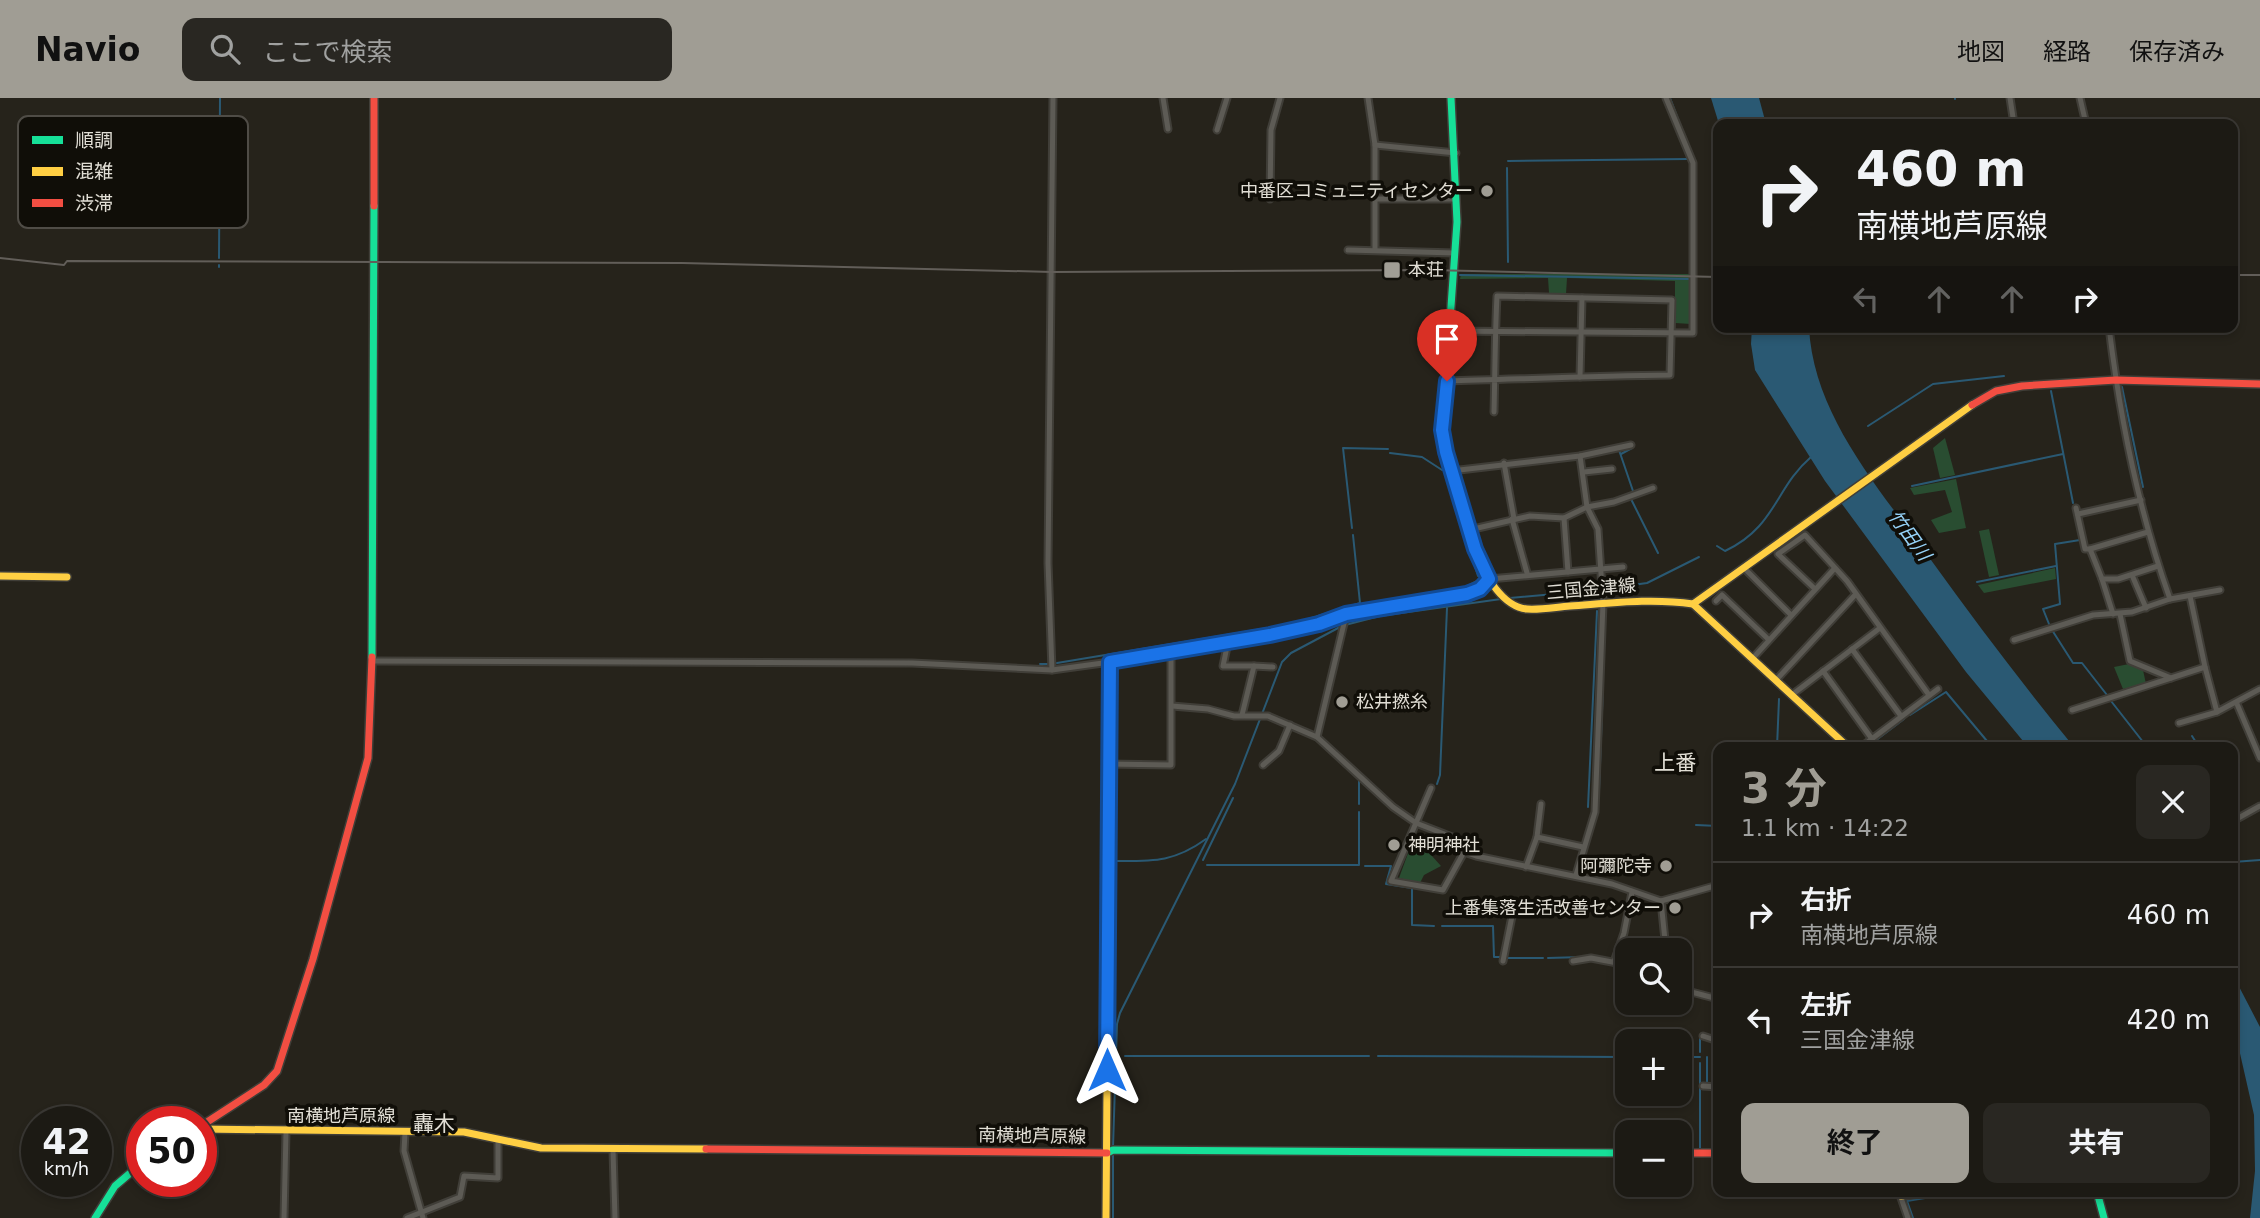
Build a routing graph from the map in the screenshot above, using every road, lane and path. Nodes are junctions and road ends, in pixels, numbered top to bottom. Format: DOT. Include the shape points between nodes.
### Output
graph roads {
  1 [pos="374,98"];
  2 [pos="1053,98"];
  3 [pos="1163,98"];
  4 [pos="1227,98"];
  5 [pos="1280,98"];
  6 [pos="1368,98"];
  7 [pos="1451,98"];
  8 [pos="1666,98"];
  9 [pos="2010,98"];
  10 [pos="2080,98"];
  11 [pos="2013,119"];
  12 [pos="2085,119"];
  13 [pos="1168,129"];
  14 [pos="1217,130"];
  15 [pos="1375,145"];
  16 [pos="1456,153"];
  17 [pos="1270,199"];
  18 [pos="1375,199"];
  19 [pos="1456,199"];
  20 [pos="1348,250"];
  21 [pos="1375,250"];
  22 [pos="1455,253"];
  23 [pos="1582,298"];
  24 [pos="1450,331"];
  25 [pos="1496,331"];
  26 [pos="1581,332"];
  27 [pos="1672,333"];
  28 [pos="2110,333"];
  29 [pos="1580,377"];
  30 [pos="1495,380"];
  31 [pos="2116,380"];
  32 [pos="1447,381"];
  33 [pos="2260,384"];
  34 [pos="1494,412"];
  35 [pos="1631,444"];
  36 [pos="1580,456"];
  37 [pos="1504,463"];
  38 [pos="1612,468"];
  39 [pos="1451,471"];
  40 [pos="1584,472"];
  41 [pos="1653,488"];
  42 [pos="2141,500"];
  43 [pos="1587,507"];
  44 [pos="1564,518"];
  45 [pos="1513,519"];
  46 [pos="1469,530"];
  47 [pos="2148,532"];
  48 [pos="2090,549"];
  49 [pos="2158,566"];
  50 [pos="1623,567"];
  51 [pos="1744,568"];
  52 [pos="1835,568"];
  53 [pos="1599,569"];
  54 [pos="1568,572"];
  55 [pos="1527,573"];
  56 [pos="2132,575"];
  57 [pos="0,576"];
  58 [pos="67,577"];
  59 [pos="1489,579"];
  60 [pos="2102,579"];
  61 [pos="1815,589"];
  62 [pos="2220,590"];
  63 [pos="1855,595"];
  64 [pos="2190,596"];
  65 [pos="2170,598"];
  66 [pos="1716,601"];
  67 [pos="1603,603"];
  68 [pos="1693,604"];
  69 [pos="2146,608"];
  70 [pos="1346,614"];
  71 [pos="2117,614"];
  72 [pos="1791,615"];
  73 [pos="1880,628"];
  74 [pos="1768,639"];
  75 [pos="2014,640"];
  76 [pos="1228,641"];
  77 [pos="1852,649"];
  78 [pos="1171,650"];
  79 [pos="1752,658"];
  80 [pos="372,661"];
  81 [pos="1110,662"];
  82 [pos="1254,666"];
  83 [pos="1273,667"];
  84 [pos="2204,667"];
  85 [pos="1052,670"];
  86 [pos="1823,671"];
  87 [pos="2171,678"];
  88 [pos="1777,679"];
  89 [pos="1938,689"];
  90 [pos="2260,689"];
  91 [pos="1793,694"];
  92 [pos="1929,695"];
  93 [pos="2237,704"];
  94 [pos="1172,706"];
  95 [pos="2071,710"];
  96 [pos="2217,712"];
  97 [pos="1242,715"];
  98 [pos="1901,716"];
  99 [pos="2179,723"];
  100 [pos="1290,725"];
  101 [pos="1317,737"];
  102 [pos="1872,739"];
  103 [pos="1843,742"];
  104 [pos="1868,742"];
  105 [pos="2260,758"];
  106 [pos="1108,764"];
  107 [pos="1263,765"];
  108 [pos="1431,788"];
  109 [pos="1541,804"];
  110 [pos="2260,806"];
  111 [pos="2238,818"];
  112 [pos="1416,823"];
  113 [pos="1537,837"];
  114 [pos="1583,848"];
  115 [pos="1464,852"];
  116 [pos="1526,867"];
  117 [pos="1576,875"];
  118 [pos="1713,886"];
  119 [pos="1632,892"];
  120 [pos="1661,901"];
  121 [pos="1513,911"];
  122 [pos="1665,938"];
  123 [pos="1503,961"];
  124 [pos="1573,961"];
  125 [pos="1614,962"];
  126 [pos="1692,992"];
  127 [pos="1713,998"];
  128 [pos="1703,1036"];
  129 [pos="1713,1039"];
  130 [pos="1703,1086"];
  131 [pos="1713,1087"];
  132 [pos="217,1117"];
  133 [pos="217,1129"];
  134 [pos="286,1132"];
  135 [pos="405,1133"];
  136 [pos="498,1140"];
  137 [pos="613,1150"];
  138 [pos="1113,1151"];
  139 [pos="1615,1153"];
  140 [pos="1692,1153"];
  141 [pos="1713,1153"];
  142 [pos="126,1177"];
  143 [pos="1901,1197"];
  144 [pos="2098,1197"];
  145 [pos="614,1215"];
  146 [pos="422,1216"];
  147 [pos="95,1218"];
  148 [pos="284,1218"];
  149 [pos="407,1218"];
  150 [pos="605,1218"];
  151 [pos="1107,1218"];
  152 [pos="1908,1218"];
  153 [pos="2104,1218"];
  1 -- 80 [label="main road"];
  2 -- 85 [label="street" via="1048,563"];
  3 -- 13 [label="street"];
  4 -- 14 [label="street"];
  5 -- 17 [label="street" via="1271,130"];
  6 -- 15 [label="street"];
  7 -- 16 [label="main road, 三国金津線"];
  8 -- 27 [label="street" via="1693,163 1693,333"];
  9 -- 11 [label="street"];
  10 -- 12 [label="street"];
  15 -- 16 [label="street"];
  15 -- 18 [label="street"];
  16 -- 19 [label="main road, 三国金津線"];
  18 -- 19 [label="street"];
  18 -- 21 [label="street"];
  19 -- 22 [label="main road, 三国金津線"];
  20 -- 21 [label="street"];
  21 -- 22 [label="street"];
  22 -- 24 [label="main road, 三国金津線"];
  23 -- 25 [label="street" via="1497,296"];
  23 -- 26 [label="street"];
  23 -- 27 [label="street" via="1672,300"];
  24 -- 25 [label="street"];
  24 -- 32 [label="main road, 三国金津線"];
  25 -- 26 [label="street"];
  25 -- 30 [label="street"];
  26 -- 27 [label="street"];
  26 -- 29 [label="street"];
  27 -- 29 [label="street" via="1670,375"];
  28 -- 31 [label="street"];
  29 -- 30 [label="street"];
  30 -- 32 [label="street"];
  30 -- 34 [label="street"];
  31 -- 33 [label="main road"];
  31 -- 42 [label="street"];
  31 -- 51 [label="main road" via="1996,391 1953,415"];
  32 -- 39 [label="main road, 三国金津線" via="1442,430"];
  35 -- 36 [label="street"];
  36 -- 37 [label="street"];
  36 -- 40 [label="street"];
  37 -- 39 [label="street"];
  37 -- 45 [label="street"];
  38 -- 40 [label="street"];
  39 -- 46 [label="main road, 三国金津線"];
  40 -- 43 [label="street"];
  41 -- 43 [label="street"];
  42 -- 47 [label="street"];
  42 -- 48 [label="street" via="2077,511 2085,550"];
  43 -- 44 [label="street"];
  43 -- 53 [label="street" via="1598,529"];
  44 -- 45 [label="street"];
  44 -- 54 [label="street"];
  45 -- 46 [label="street"];
  45 -- 55 [label="street"];
  46 -- 59 [label="main road, 三国金津線"];
  47 -- 48 [label="street"];
  47 -- 49 [label="street"];
  48 -- 60 [label="street"];
  49 -- 56 [label="street"];
  49 -- 65 [label="street"];
  50 -- 53 [label="street"];
  51 -- 68 [label="main road"];
  51 -- 72 [label="street"];
  52 -- 61 [label="street"];
  52 -- 61 [label="street" via="1805,535 1778,554"];
  52 -- 63 [label="street"];
  53 -- 54 [label="street"];
  53 -- 67 [label="street"];
  54 -- 55 [label="street"];
  55 -- 59 [label="street"];
  56 -- 60 [label="street"];
  56 -- 69 [label="street"];
  57 -- 58 [label="main road"];
  59 -- 67 [label="main road, 三国金津線" via="1508,602 1526,609"];
  59 -- 70 [label="main road" via="1467,594"];
  60 -- 71 [label="street"];
  61 -- 72 [label="street"];
  62 -- 64 [label="street"];
  63 -- 73 [label="street"];
  63 -- 88 [label="street"];
  64 -- 65 [label="street"];
  64 -- 84 [label="street"];
  65 -- 69 [label="street"];
  66 -- 74 [label="street" via="1722,595"];
  67 -- 68 [label="main road, 三国金津線" via="1659,599"];
  67 -- 114 [label="street" via="1595,812"];
  68 -- 79 [label="main road"];
  69 -- 71 [label="street"];
  70 -- 76 [label="main road" via="1319,624"];
  70 -- 101 [label="street"];
  71 -- 75 [label="street" via="2093,615"];
  71 -- 87 [label="street" via="2130,661"];
  72 -- 74 [label="street"];
  73 -- 77 [label="street"];
  73 -- 92 [label="street"];
  74 -- 79 [label="street"];
  76 -- 78 [label="main road"];
  76 -- 82 [label="street" via="1223,666"];
  77 -- 86 [label="street"];
  77 -- 98 [label="street"];
  78 -- 81 [label="main road"];
  78 -- 94 [label="street"];
  79 -- 88 [label="main road"];
  80 -- 85 [label="street" via="912,663"];
  80 -- 132 [label="main road" via="368,758 289,1039 277,1071"];
  81 -- 85 [label="street"];
  81 -- 106 [label="main road, 南横地芦原線"];
  82 -- 83 [label="street"];
  82 -- 97 [label="street"];
  84 -- 87 [label="street"];
  84 -- 96 [label="street"];
  86 -- 91 [label="street"];
  86 -- 102 [label="street"];
  87 -- 95 [label="street"];
  88 -- 91 [label="main road"];
  89 -- 92 [label="street"];
  90 -- 93 [label="street"];
  91 -- 103 [label="main road"];
  92 -- 98 [label="street"];
  93 -- 96 [label="street"];
  93 -- 105 [label="street"];
  94 -- 97 [label="street"];
  94 -- 106 [label="street" via="1171,765"];
  96 -- 99 [label="street"];
  97 -- 100 [label="street" via="1268,716"];
  98 -- 102 [label="street"];
  100 -- 101 [label="street"];
  100 -- 107 [label="street" via="1279,751"];
  101 -- 112 [label="street"];
  102 -- 104 [label="street"];
  106 -- 138 [label="main road, 南横地芦原線"];
  108 -- 112 [label="street"];
  109 -- 113 [label="street"];
  110 -- 111 [label="street"];
  112 -- 115 [label="street" via="1452,837"];
  112 -- 115 [label="street" via="1391,881 1443,890"];
  113 -- 114 [label="street"];
  113 -- 116 [label="street"];
  114 -- 117 [label="street"];
  115 -- 116 [label="street"];
  116 -- 117 [label="street"];
  117 -- 119 [label="street"];
  118 -- 120 [label="street"];
  119 -- 120 [label="street"];
  119 -- 125 [label="street"];
  120 -- 122 [label="street"];
  121 -- 123 [label="street"];
  124 -- 125 [label="street"];
  126 -- 127 [label="street"];
  128 -- 129 [label="street"];
  130 -- 131 [label="street"];
  133 -- 134 [label="main road, 南横地芦原線"];
  134 -- 135 [label="main road, 南横地芦原線"];
  134 -- 148 [label="street"];
  135 -- 136 [label="main road, 南横地芦原線" via="464,1132"];
  135 -- 146 [label="street" via="404,1151"];
  136 -- 137 [label="main road, 南横地芦原線" via="541,1148"];
  136 -- 146 [label="street" via="498,1178 464,1177 460,1198"];
  137 -- 138 [label="main road, 南横地芦原線"];
  137 -- 145 [label="street"];
  138 -- 139 [label="main road"];
  138 -- 151 [label="main road"];
  140 -- 141 [label="main road"];
  142 -- 147 [label="main road"];
  143 -- 152 [label="street"];
  144 -- 153 [label="main road"];
  145 -- 150 [label="street"];
  146 -- 149 [label="street"];
}
